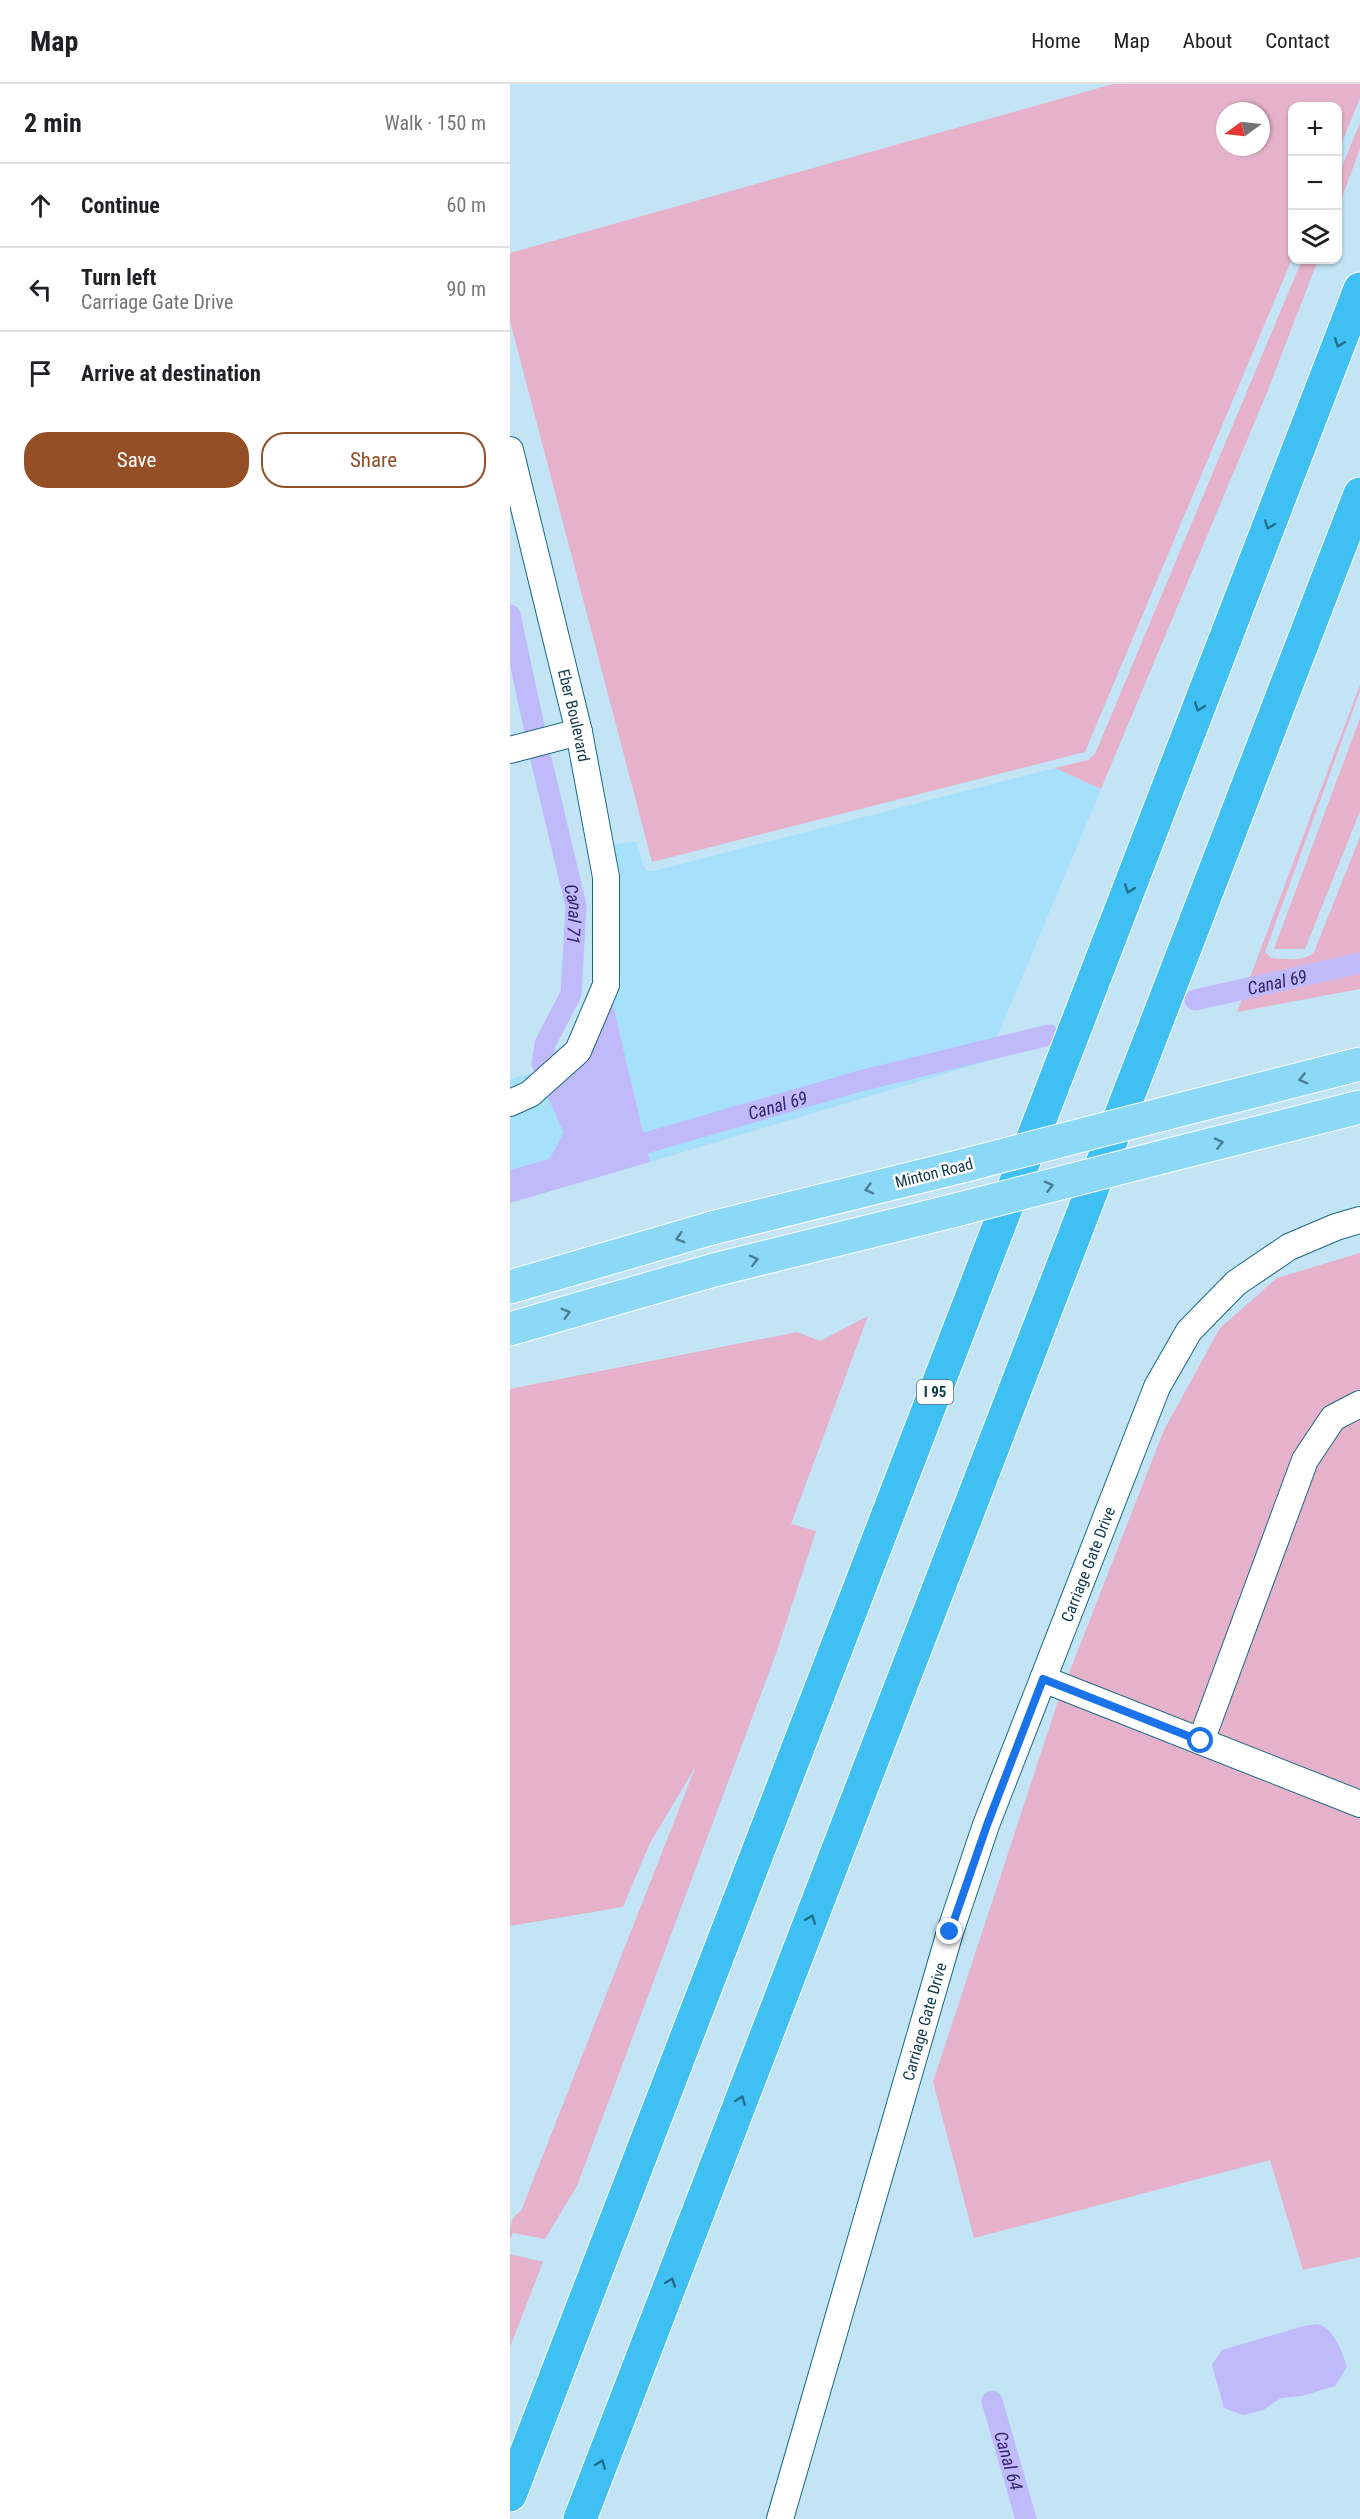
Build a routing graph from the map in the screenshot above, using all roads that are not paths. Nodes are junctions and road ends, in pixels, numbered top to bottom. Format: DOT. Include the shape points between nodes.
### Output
graph roads {
  1 [pos="1360,289"];
  2 [pos="510,450"];
  3 [pos="1360,494"];
  4 [pos="579,732"];
  5 [pos="510,750"];
  6 [pos="1360,1064"];
  7 [pos="510,1103"];
  8 [pos="1360,1107"];
  9 [pos="1360,1221"];
  10 [pos="510,1287"];
  11 [pos="510,1329"];
  12 [pos="1360,1404"];
  13 [pos="1043,1679"];
  14 [pos="1201,1741"];
  15 [pos="1360,1803"];
  16 [pos="510,2495"];
  17 [pos="580,2519"];
  18 [pos="780,2519"];
  1 -- 16 [label="highway, I 95, one-way"];
  2 -- 4 [label="street, Eber Boulevard"];
  17 -- 3 [label="highway, one-way"];
  4 -- 5 [label="street"];
  4 -- 7 [label="street, Eber Boulevard" via="606,878 606,985 578,1051 530,1094"];
  6 -- 10 [label="main road, Minton Road, one-way, bridge" via="712,1228"];
  11 -- 8 [label="main road, one-way, bridge" via="714,1270"];
  9 -- 13 [label="street, Carriage Gate Drive" via="1289,1247 1236,1283 1189,1331 1157,1387"];
  12 -- 14 [label="street" via="1333,1418 1305,1460"];
  13 -- 14 [label="street"];
  13 -- 18 [label="street, Carriage Gate Drive" via="950,1932"];
  14 -- 15 [label="street"];
}
